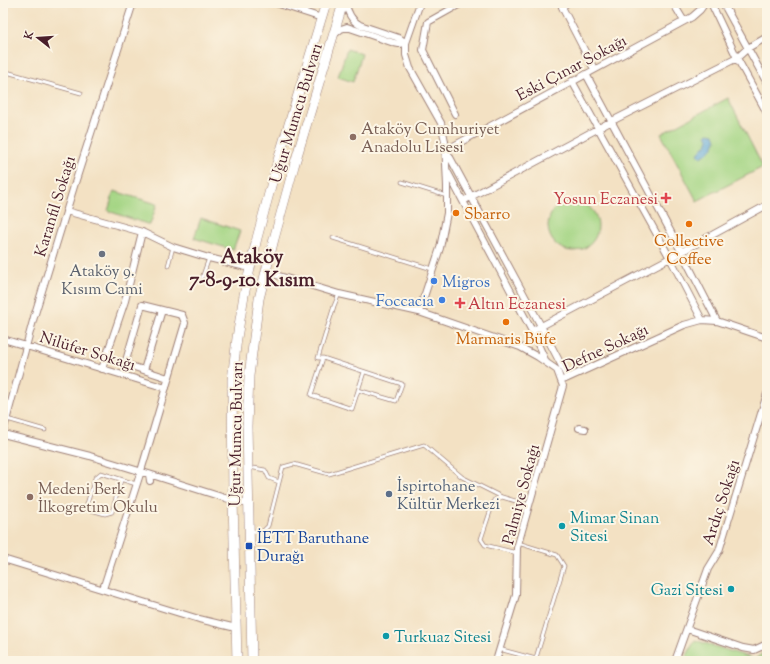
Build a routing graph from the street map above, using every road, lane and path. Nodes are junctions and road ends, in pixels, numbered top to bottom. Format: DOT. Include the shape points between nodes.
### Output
graph roads {
  1 [pos="133,3"];
  2 [pos="276,3"];
  3 [pos="326,3"];
  4 [pos="345,3"];
  5 [pos="420,3"];
  6 [pos="462,3"];
  7 [pos="567,3"];
  8 [pos="673,3"];
  9 [pos="705,3"];
  10 [pos="711,3"];
  11 [pos="723,3"];
  12 [pos="322,18"];
  13 [pos="684,21"];
  14 [pos="337,22"];
  15 [pos="334,35"];
  16 [pos="767,37"];
  17 [pos="406,43"];
  18 [pos="748,48"];
  19 [pos="737,58"];
  20 [pos="594,69"];
  21 [pos="3,71"];
  22 [pos="586,74"];
  23 [pos="572,81"];
  24 [pos="767,83"];
  25 [pos="81,93"];
  26 [pos="767,113"];
  27 [pos="455,114"];
  28 [pos="612,121"];
  29 [pos="598,128"];
  30 [pos="446,150"];
  31 [pos="447,170"];
  32 [pos="402,182"];
  33 [pos="447,196"];
  34 [pos="472,196"];
  35 [pos="464,201"];
  36 [pos="767,205"];
  37 [pos="66,211"];
  38 [pos="142,232"];
  39 [pos="333,238"];
  40 [pos="173,247"];
  41 [pos="681,251"];
  42 [pos="209,258"];
  43 [pos="670,258"];
  44 [pos="168,266"];
  45 [pos="250,268"];
  46 [pos="433,269"];
  47 [pos="266,272"];
  48 [pos="202,278"];
  49 [pos="339,294"];
  50 [pos="162,310"];
  51 [pos="419,312"];
  52 [pos="702,320"];
  53 [pos="717,321"];
  54 [pos="542,326"];
  55 [pos="532,332"];
  56 [pos="767,338"];
  57 [pos="3,339"];
  58 [pos="26,345"];
  59 [pos="323,358"];
  60 [pos="547,363"];
  61 [pos="102,369"];
  62 [pos="144,370"];
  63 [pos="364,372"];
  64 [pos="168,378"];
  65 [pos="568,378"];
  66 [pos="561,381"];
  67 [pos="166,388"];
  68 [pos="358,390"];
  69 [pos="767,394"];
  70 [pos="7,419"];
  71 [pos="45,430"];
  72 [pos="3,433"];
  73 [pos="254,468"];
  74 [pos="141,471"];
  75 [pos="149,474"];
  76 [pos="121,480"];
  77 [pos="150,481"];
  78 [pos="279,482"];
  79 [pos="137,484"];
  80 [pos="502,497"];
  81 [pos="233,500"];
  82 [pos="248,504"];
  83 [pos="529,505"];
  84 [pos="249,529"];
  85 [pos="518,542"];
  86 [pos="517,553"];
  87 [pos="3,559"];
  88 [pos="103,589"];
  89 [pos="236,628"];
  90 [pos="687,629"];
  91 [pos="767,644"];
  92 [pos="499,649"];
  93 [pos="535,660"];
  94 [pos="237,661"];
  95 [pos="252,661"];
  96 [pos="496,661"];
  97 [pos="675,661"];
  1 -- 37 [label="street, Karanfil Sokağı"];
  2 -- 12 [label="street"];
  3 -- 12 [label="main road, Uğur Mumcu Bulvarı"];
  4 -- 14 [label="main road, Uğur Mumcu Bulvarı"];
  4 -- 17 [label="street" via="353,20 360,25 399,38"];
  5 -- 17 [label="street"];
  6 -- 27 [label="street" via="428,22 423,50"];
  7 -- 20 [label="street" via="562,7"];
  8 -- 13 [label="street"];
  9 -- 13 [label="street, Eski Çınar Sokağı" via="700,10"];
  10 -- 19 [label="street"];
  11 -- 18 [label="street"];
  12 -- 14 [label="main road"];
  12 -- 45 [label="main road, Uğur Mumcu Bulvarı" via="278,160"];
  13 -- 20 [label="street, Eski Çınar Sokağı"];
  14 -- 15 [label="main road, Uğur Mumcu Bulvarı"];
  15 -- 17 [label="street" via="341,28 347,28 394,43"];
  15 -- 47 [label="main road, Uğur Mumcu Bulvarı" via="294,166"];
  16 -- 18 [label="street"];
  17 -- 30 [label="street" via="410,68 441,123"];
  18 -- 19 [label="street"];
  18 -- 24 [label="street"];
  19 -- 26 [label="street"];
  19 -- 28 [label="street"];
  20 -- 22 [label="street, Eski Çınar Sokağı"];
  21 -- 25 [label="lane"];
  22 -- 23 [label="street, Eski Çınar Sokağı"];
  22 -- 28 [label="street"];
  23 -- 29 [label="street"];
  23 -- 30 [label="street, Eski Çınar Sokağı"];
  28 -- 29 [label="street"];
  28 -- 41 [label="street"];
  29 -- 34 [label="street"];
  29 -- 43 [label="street"];
  30 -- 31 [label="street"];
  30 -- 34 [label="street"];
  31 -- 33 [label="street"];
  31 -- 35 [label="street"];
  32 -- 33 [label="lane"];
  33 -- 46 [label="street" via="447,213"];
  34 -- 35 [label="street"];
  34 -- 54 [label="street"];
  35 -- 55 [label="street"];
  36 -- 41 [label="street"];
  37 -- 38 [label="street"];
  37 -- 58 [label="street, Karanfil Sokağı"];
  38 -- 40 [label="street"];
  38 -- 61 [label="street" via="125,301"];
  39 -- 46 [label="lane"];
  40 -- 42 [label="street"];
  40 -- 44 [label="lane"];
  41 -- 43 [label="street"];
  41 -- 53 [label="street"];
  42 -- 45 [label="street"];
  42 -- 48 [label="lane"];
  43 -- 52 [label="street"];
  43 -- 54 [label="street"];
  45 -- 47 [label="main road"];
  45 -- 81 [label="main road, Uğur Mumcu Bulvarı" via="232,380"];
  46 -- 51 [label="street"];
  47 -- 49 [label="street, Defne Sokağı"];
  47 -- 82 [label="main road, Uğur Mumcu Bulvarı" via="259,299 249,376"];
  49 -- 51 [label="street, Defne Sokağı"];
  49 -- 59 [label="lane" via="318,358"];
  50 -- 62 [label="street"];
  50 -- 62 [label="street" via="142,305 125,364"];
  50 -- 64 [label="street" via="182,315 185,323"];
  51 -- 60 [label="street, Defne Sokağı" via="520,347"];
  52 -- 53 [label="street, Defne Sokağı"];
  52 -- 65 [label="street, Defne Sokağı" via="684,324"];
  53 -- 56 [label="street, Defne Sokağı"];
  54 -- 55 [label="street"];
  54 -- 65 [label="street"];
  55 -- 60 [label="street"];
  57 -- 58 [label="street, Nilüfer Sokağı"];
  58 -- 61 [label="street, Nilüfer Sokağı"];
  58 -- 70 [label="street, Karanfil Sokağı"];
  59 -- 63 [label="lane"];
  59 -- 68 [label="lane" via="311,395 352,409"];
  60 -- 66 [label="street, Defne Sokağı" via="556,370"];
  61 -- 67 [label="street, Nilüfer Sokağı"];
  62 -- 64 [label="street"];
  63 -- 68 [label="lane"];
  63 -- 68 [label="lane" via="402,384 396,401"];
  64 -- 67 [label="street"];
  65 -- 66 [label="street, Defne Sokağı"];
  66 -- 83 [label="street, Palmiye Sokağı" via="563,386"];
  67 -- 74 [label="street"];
  69 -- 90 [label="street, Ardıç Sokağı" via="719,551 708,568"];
  70 -- 71 [label="lane"];
  70 -- 72 [label="street, Karanfil Sokağı"];
  72 -- 74 [label="street"];
  73 -- 78 [label="lane" via="264,470 269,478"];
  74 -- 75 [label="street"];
  74 -- 79 [label="street"];
  75 -- 77 [label="street"];
  75 -- 81 [label="street"];
  76 -- 76 [label="lane" via="112,512 105,514 91,510 87,504 95,478 101,473"];
  76 -- 79 [label="lane"];
  78 -- 80 [label="lane" via="283,467 294,464 329,474 424,444 462,477"];
  78 -- 84 [label="lane" via="268,526 261,532"];
  79 -- 88 [label="street"];
  80 -- 83 [label="lane"];
  80 -- 86 [label="lane" via="494,500 481,539 485,545"];
  81 -- 82 [label="street"];
  81 -- 89 [label="main road, Uğur Mumcu Bulvarı"];
  82 -- 84 [label="main road, Uğur Mumcu Bulvarı"];
  83 -- 85 [label="street, Palmiye Sokağı"];
  84 -- 95 [label="main road, Uğur Mumcu Bulvarı"];
  85 -- 86 [label="street, Palmiye Sokağı"];
  85 -- 93 [label="lane" via="557,556 564,566"];
  86 -- 92 [label="street, Palmiye Sokağı" via="516,595"];
  87 -- 88 [label="street"];
  88 -- 89 [label="street"];
  89 -- 94 [label="main road, Uğur Mumcu Bulvarı"];
  90 -- 91 [label="street" via="743,648 754,650"];
  90 -- 97 [label="street, Ardıç Sokağı"];
  92 -- 93 [label="lane"];
  92 -- 96 [label="street, Palmiye Sokağı"];
}
